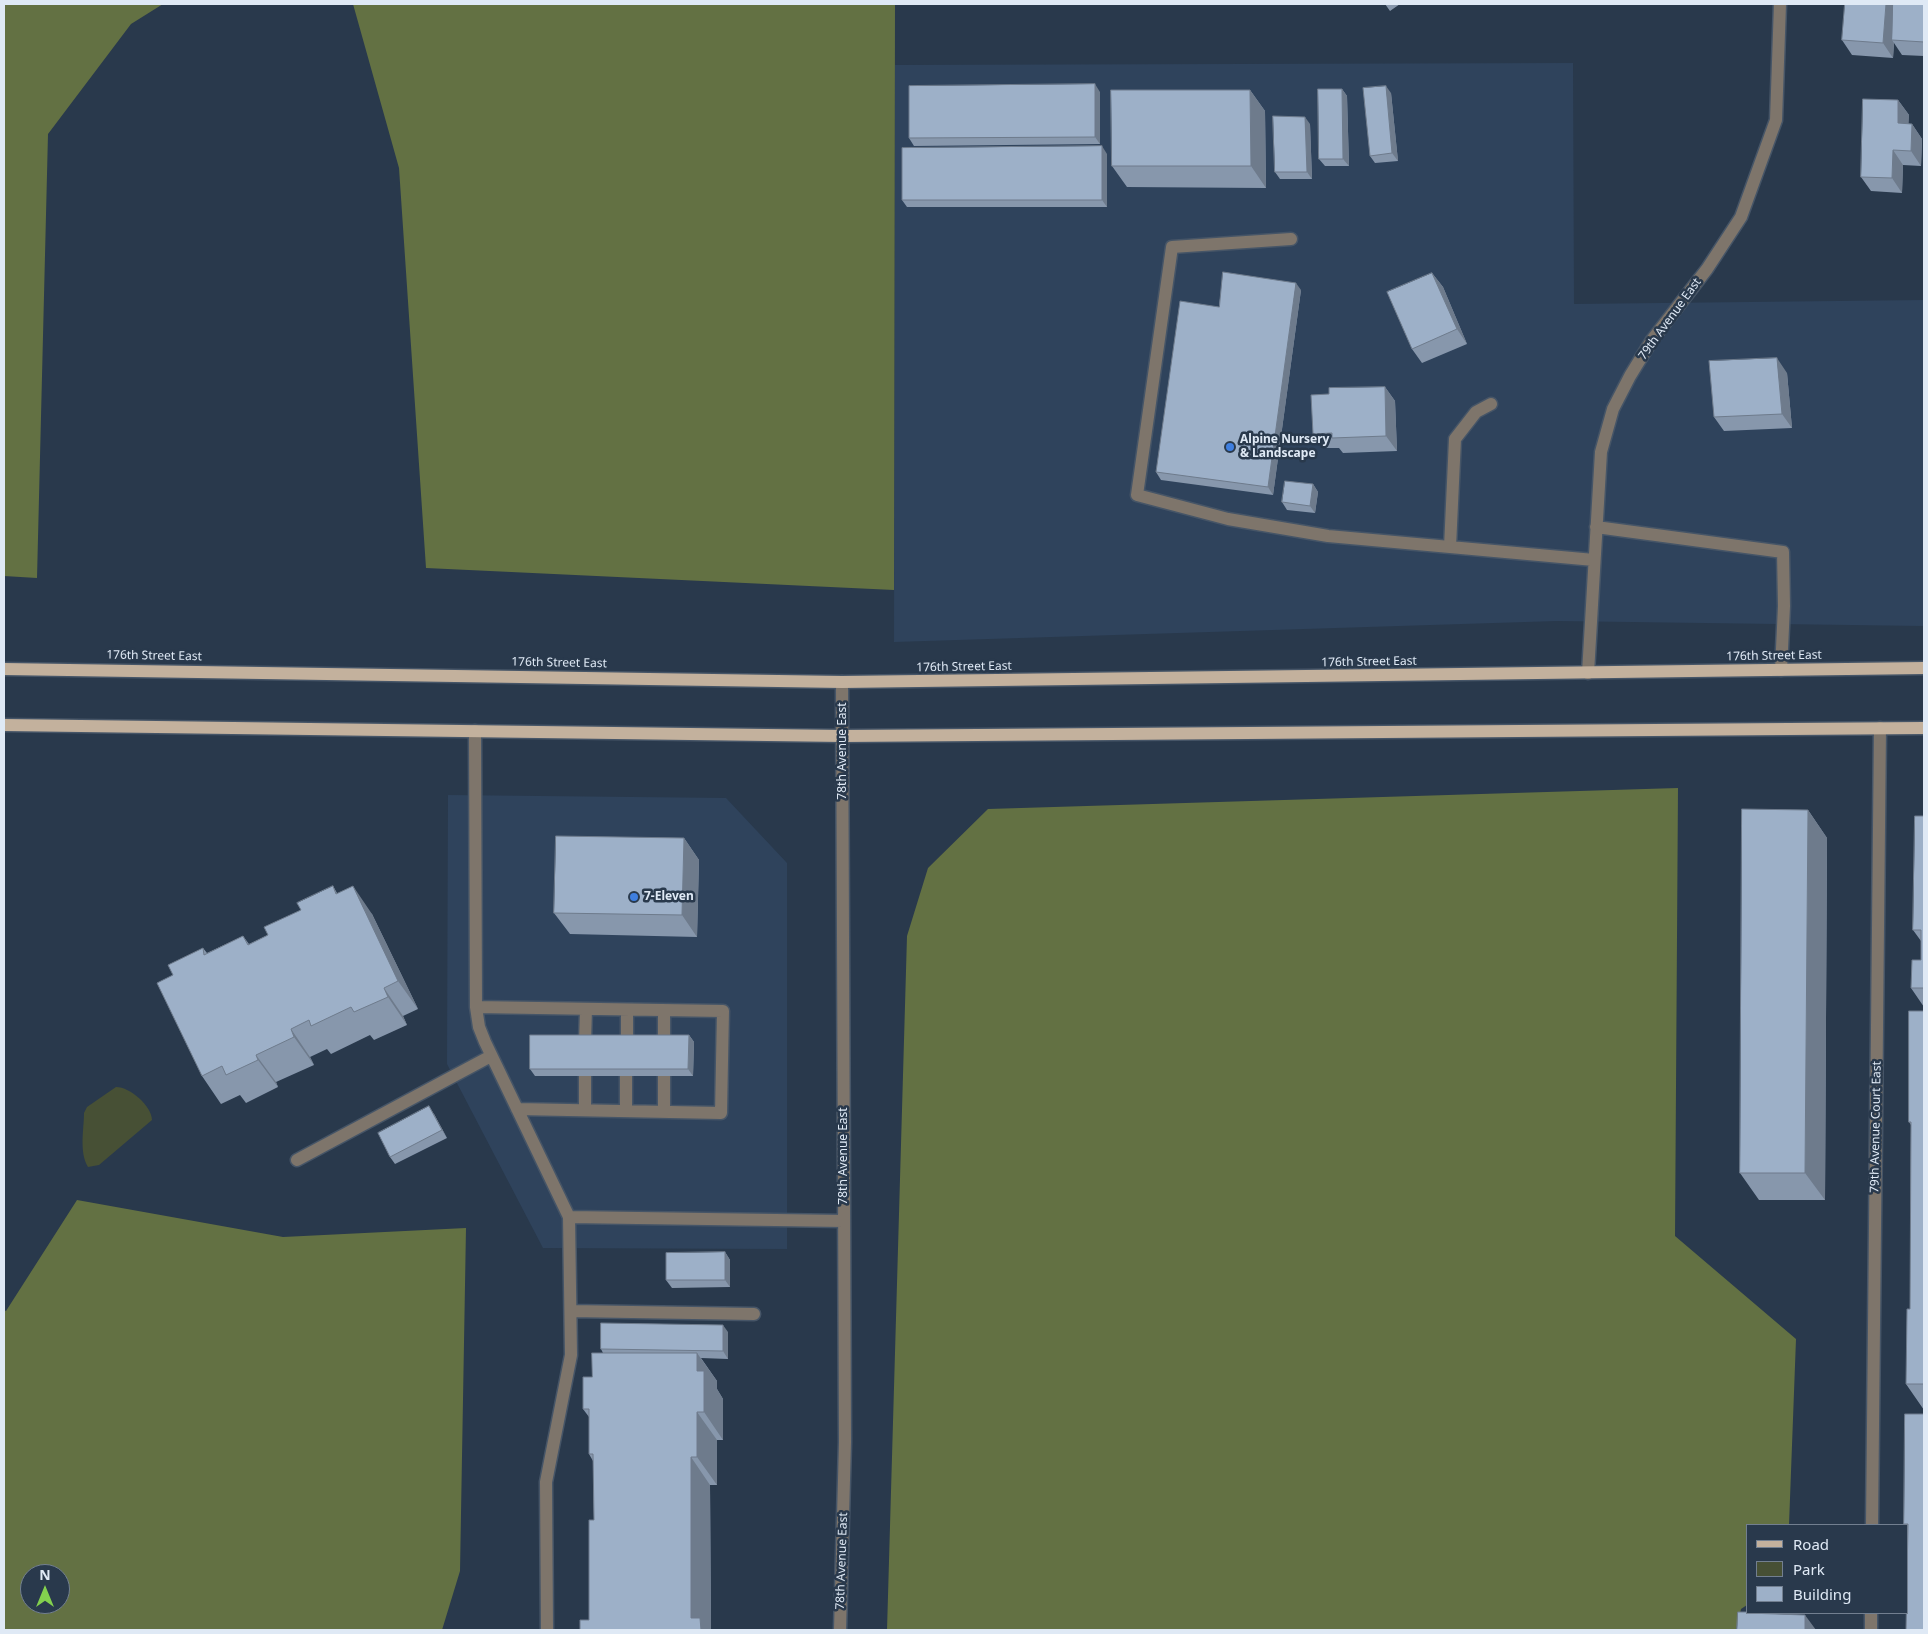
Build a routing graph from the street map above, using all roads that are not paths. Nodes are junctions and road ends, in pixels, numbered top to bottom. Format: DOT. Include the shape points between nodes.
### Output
graph roads {
  1 [pos="1780,4"];
  2 [pos="1291,238"];
  3 [pos="1491,404"];
  4 [pos="1596,527"];
  5 [pos="1450,547"];
  6 [pos="1594,560"];
  7 [pos="1924,668"];
  8 [pos="4,669"];
  9 [pos="1781,670"];
  10 [pos="1588,673"];
  11 [pos="842,682"];
  12 [pos="4,725"];
  13 [pos="1880,728"];
  14 [pos="1924,728"];
  15 [pos="475,731"];
  16 [pos="843,736"];
  17 [pos="476,1007"];
  18 [pos="586,1009"];
  19 [pos="626,1010"];
  20 [pos="664,1011"];
  21 [pos="585,1042"];
  22 [pos="626,1042"];
  23 [pos="664,1042"];
  24 [pos="491,1056"];
  25 [pos="585,1076"];
  26 [pos="626,1076"];
  27 [pos="664,1076"];
  28 [pos="517,1109"];
  29 [pos="584,1110"];
  30 [pos="626,1111"];
  31 [pos="664,1111"];
  32 [pos="297,1160"];
  33 [pos="569,1217"];
  34 [pos="844,1221"];
  35 [pos="571,1311"];
  36 [pos="754,1314"];
  37 [pos="1872,1524"];
  38 [pos="1872,1614"];
  39 [pos="547,1630"];
  40 [pos="840,1630"];
  41 [pos="1871,1630"];
  1 -- 4 [label="street, 79th Avenue East" via="1776,120 1741,217 1707,269 1652,340 1613,409 1601,452"];
  2 -- 5 [label="street" via="1172,247 1137,495 1228,519 1319,535"];
  3 -- 5 [label="street" via="1476,412 1455,440"];
  4 -- 6 [label="street, 79th Avenue East"];
  4 -- 9 [label="street" via="1783,552"];
  5 -- 6 [label="street"];
  6 -- 10 [label="street, 79th Avenue East"];
  7 -- 9 [label="main road, 176th Street East"];
  8 -- 11 [label="main road, 176th Street East"];
  9 -- 10 [label="main road, 176th Street East"];
  10 -- 11 [label="main road, 176th Street East"];
  11 -- 16 [label="street, 78th Avenue East"];
  12 -- 15 [label="main road"];
  13 -- 14 [label="main road"];
  13 -- 16 [label="main road"];
  13 -- 37 [label="street, 79th Avenue Court East"];
  15 -- 16 [label="main road"];
  15 -- 17 [label="street"];
  16 -- 34 [label="street, 78th Avenue East"];
  17 -- 18 [label="street"];
  17 -- 24 [label="street"];
  18 -- 19 [label="street"];
  18 -- 21 [label="street"];
  19 -- 20 [label="street"];
  19 -- 22 [label="street"];
  20 -- 23 [label="street"];
  20 -- 31 [label="street" via="723,1012 721,1113"];
  24 -- 28 [label="street"];
  24 -- 32 [label="street"];
  25 -- 29 [label="street"];
  26 -- 30 [label="street"];
  27 -- 31 [label="street"];
  28 -- 29 [label="street"];
  28 -- 33 [label="street"];
  29 -- 30 [label="street"];
  30 -- 31 [label="street"];
  33 -- 34 [label="street"];
  33 -- 35 [label="street"];
  34 -- 40 [label="street, 78th Avenue East" via="845,1442"];
  35 -- 36 [label="street"];
  35 -- 39 [label="street" via="571,1355 546,1482"];
  38 -- 41 [label="street"];
}
